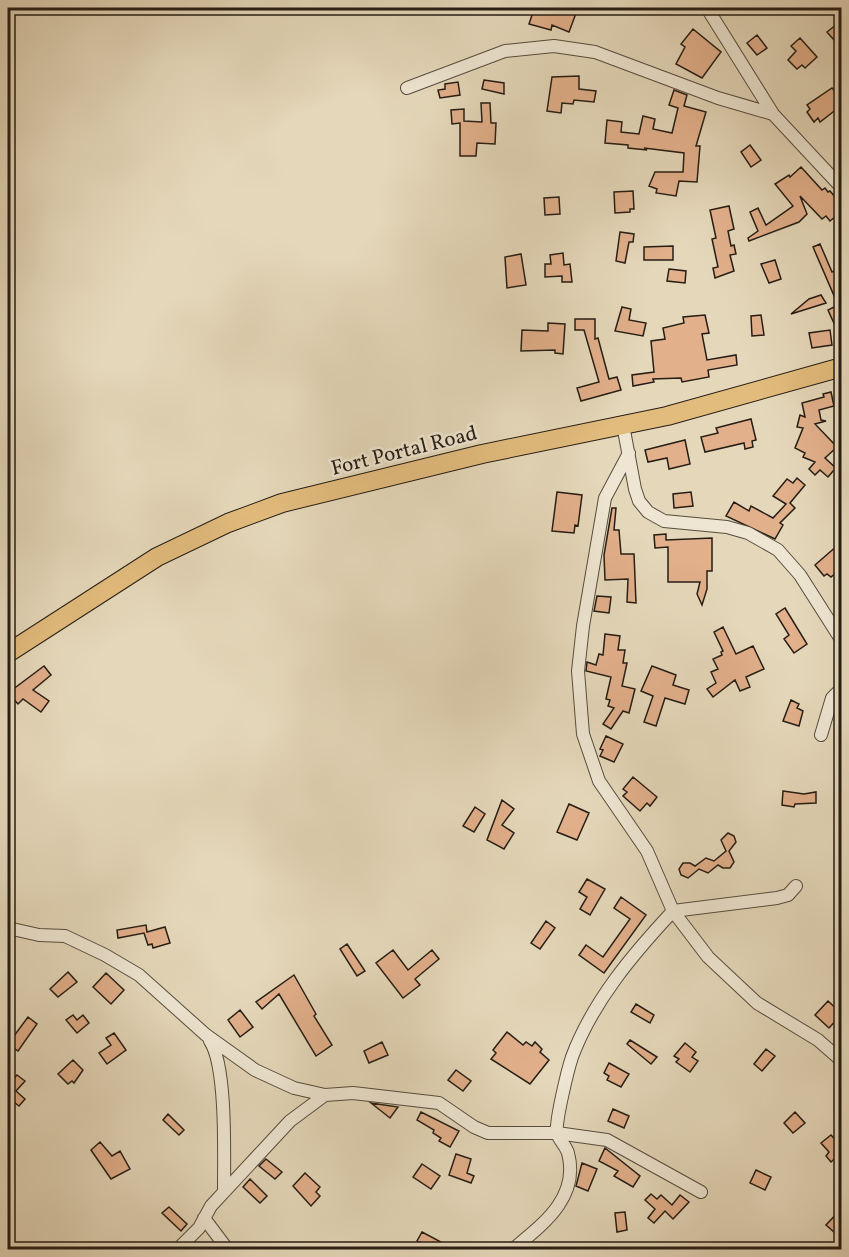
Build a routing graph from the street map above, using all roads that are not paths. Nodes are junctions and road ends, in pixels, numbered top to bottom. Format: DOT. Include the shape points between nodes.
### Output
graph roads {
  1 [pos="707,8"];
  2 [pos="407,88"];
  3 [pos="773,114"];
  4 [pos="842,188"];
  5 [pos="842,367"];
  6 [pos="623,425"];
  7 [pos="629,453"];
  8 [pos="842,641"];
  9 [pos="8,653"];
  10 [pos="842,688"];
  11 [pos="821,735"];
  12 [pos="796,886"];
  13 [pos="673,911"];
  14 [pos="8,928"];
  15 [pos="206,1035"];
  16 [pos="842,1061"];
  17 [pos="325,1095"];
  18 [pos="557,1132"];
  19 [pos="224,1190"];
  20 [pos="701,1192"];
  21 [pos="204,1218"];
  22 [pos="177,1250"];
  23 [pos="228,1250"];
  24 [pos="512,1250"];
  1 -- 3 [label="street"];
  2 -- 3 [label="street" via="505,51 554,46 595,52"];
  3 -- 4 [label="street"];
  5 -- 6 [label="main road, Fort Portal Road"];
  6 -- 7 [label="street"];
  6 -- 9 [label="main road, Fort Portal Road" via="338,489 282,503 228,523 157,557"];
  7 -- 8 [label="street" via="639,501 648,512 664,521 695,522 748,533 777,550 800,575"];
  7 -- 13 [label="street" via="605,498 595,551 578,671 583,734 599,782 647,851"];
  10 -- 11 [label="street" via="832,698"];
  12 -- 13 [label="street" via="788,895 777,898"];
  13 -- 16 [label="street" via="732,981 757,1003 818,1040"];
  13 -- 18 [label="street" via="614,980 586,1027 572,1058"];
  14 -- 15 [label="street" via="65,936 105,955 140,975"];
  15 -- 17 [label="street" via="255,1070 294,1088"];
  15 -- 19 [label="street" via="216,1050 224,1107"];
  17 -- 18 [label="street" via="353,1093 439,1103 488,1133"];
  17 -- 19 [label="street" via="290,1122"];
  18 -- 20 [label="street" via="607,1140"];
  18 -- 24 [label="street" via="568,1153 565,1194 546,1222"];
  19 -- 21 [label="street"];
  21 -- 22 [label="street"];
  21 -- 23 [label="street"];
}
